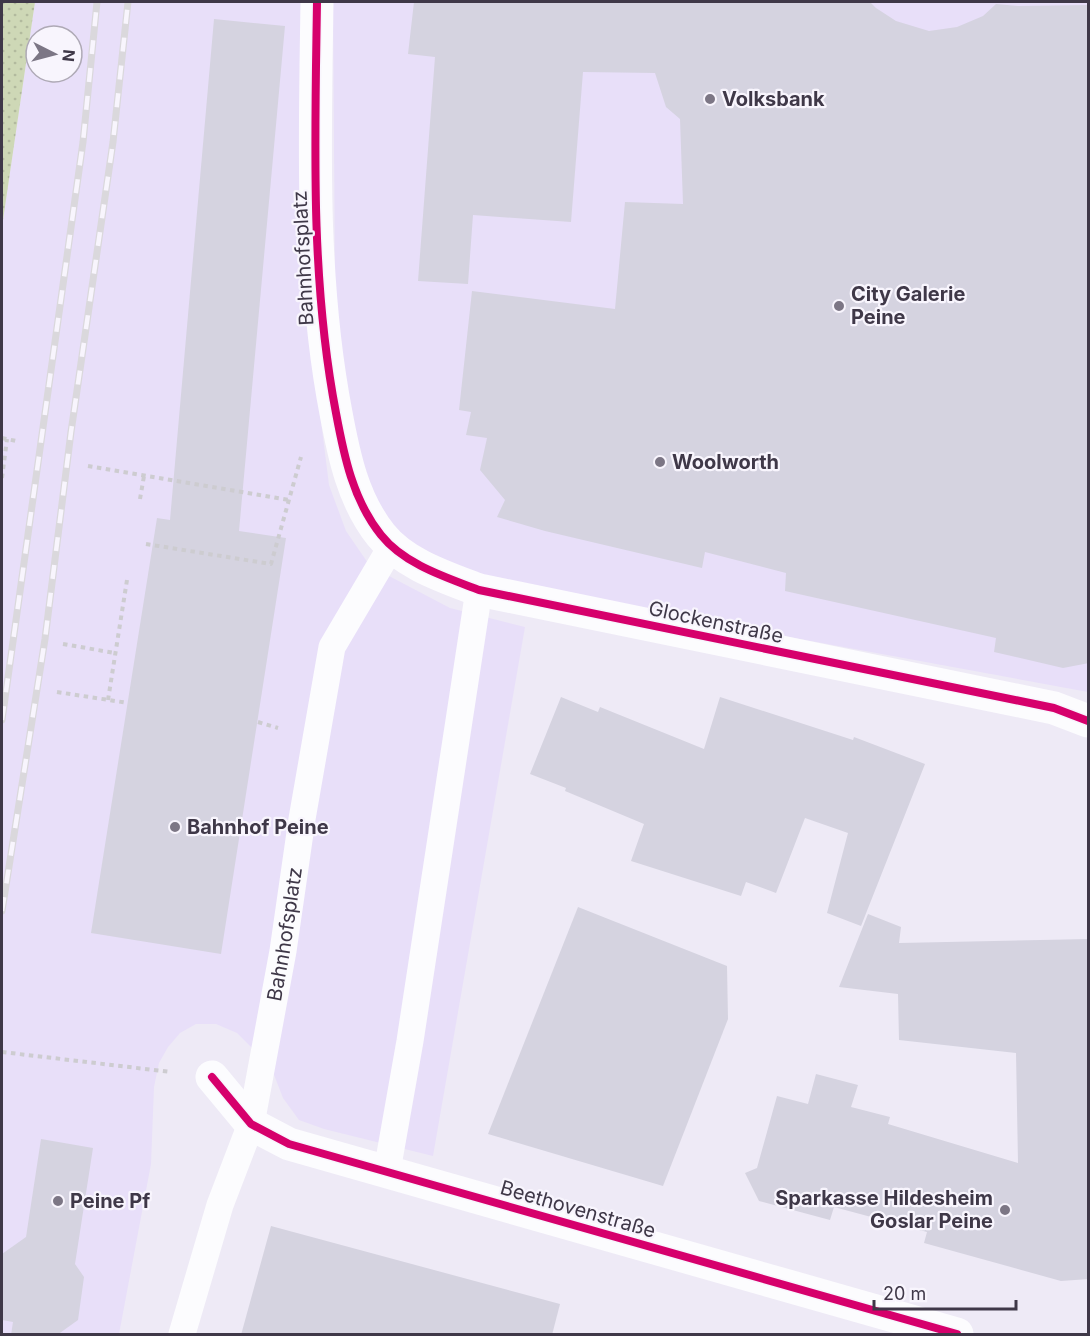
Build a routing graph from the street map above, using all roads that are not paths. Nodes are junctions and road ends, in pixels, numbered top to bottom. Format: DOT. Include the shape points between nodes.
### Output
graph roads {
  1 [pos="317,2"];
  2 [pos="364,508"];
  3 [pos="392,547"];
  4 [pos="479,590"];
  5 [pos="1089,721"];
  6 [pos="212,1077"];
  7 [pos="251,1124"];
  8 [pos="387,1171"];
  9 [pos="182,1335"];
  10 [pos="957,1335"];
  1 -- 2 [label="street, Bahnhofsplatz" via="317,258 326,363 350,476"];
  2 -- 3 [label="street, Glockenstraße"];
  3 -- 4 [label="street, Glockenstraße" via="420,566"];
  3 -- 7 [label="lane, Bahnhofsplatz" via="332,647"];
  4 -- 5 [label="street, Glockenstraße" via="1054,708"];
  4 -- 8 [label="lane"];
  6 -- 7 [label="street, Beethovenstraße"];
  7 -- 8 [label="street, Beethovenstraße" via="289,1144"];
  7 -- 9 [label="lane, Bahnhofsplatz" via="220,1205"];
  8 -- 10 [label="street, Beethovenstraße"];
}
